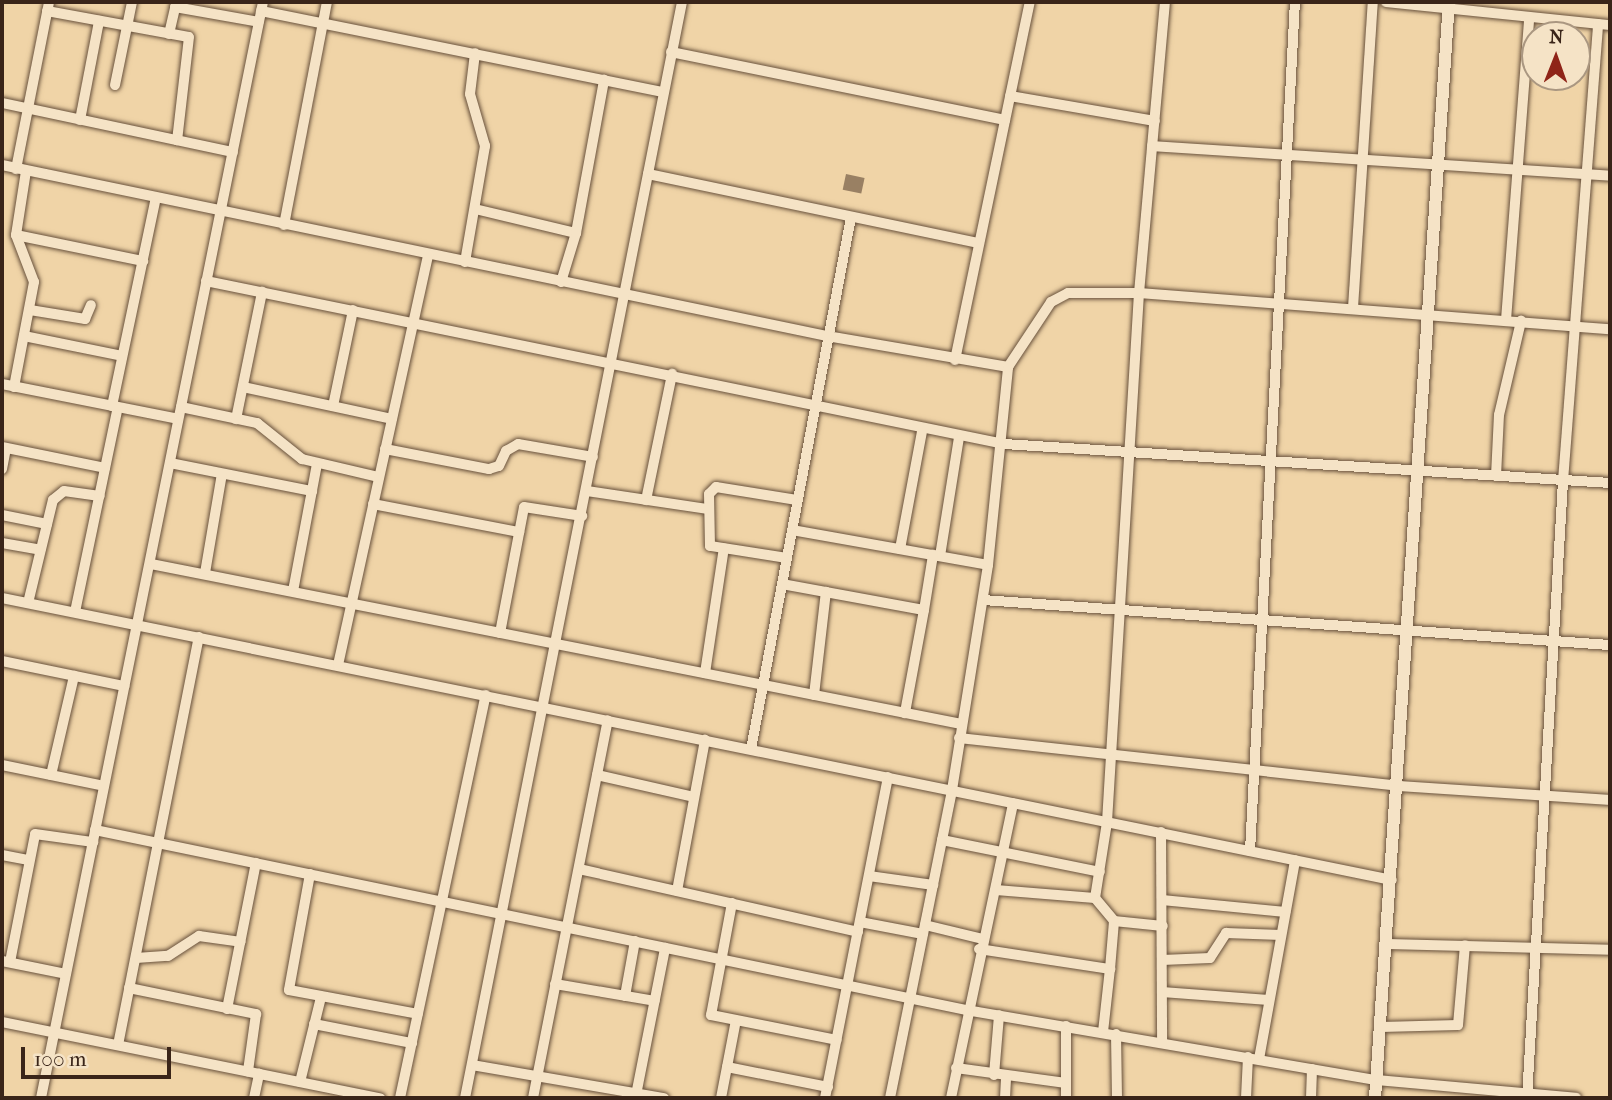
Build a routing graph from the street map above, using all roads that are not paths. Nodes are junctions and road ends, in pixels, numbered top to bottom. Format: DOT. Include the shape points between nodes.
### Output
graph roads {
  1 [pos="132,2"];
  2 [pos="327,2"];
  3 [pos="682,2"];
  4 [pos="1030,2"];
  5 [pos="1165,2"];
  6 [pos="1295,2"];
  7 [pos="1373,2"];
  8 [pos="1386,2"];
  9 [pos="176,5"];
  10 [pos="48,6"];
  11 [pos="1449,6"];
  12 [pos="261,11"];
  13 [pos="1529,18"];
  14 [pos="99,21"];
  15 [pos="323,22"];
  16 [pos="1598,24"];
  17 [pos="1610,25"];
  18 [pos="127,26"];
  19 [pos="169,34"];
  20 [pos="671,52"];
  21 [pos="475,53"];
  22 [pos="604,80"];
  23 [pos="116,85"];
  24 [pos="662,92"];
  25 [pos="1010,96"];
  26 [pos="2,103"];
  27 [pos="28,108"];
  28 [pos="80,120"];
  29 [pos="1005,120"];
  30 [pos="1155,121"];
  31 [pos="177,140"];
  32 [pos="1152,146"];
  33 [pos="1287,150"];
  34 [pos="233,152"];
  35 [pos="1362,156"];
  36 [pos="1438,162"];
  37 [pos="2,166"];
  38 [pos="1518,169"];
  39 [pos="21,170"];
  40 [pos="648,174"];
  41 [pos="1590,175"];
  42 [pos="1610,176"];
  43 [pos="156,198"];
  44 [pos="475,209"];
  45 [pos="220,211"];
  46 [pos="851,217"];
  47 [pos="284,225"];
  48 [pos="576,233"];
  49 [pos="16,235"];
  50 [pos="979,243"];
  51 [pos="428,255"];
  52 [pos="143,261"];
  53 [pos="466,262"];
  54 [pos="206,281"];
  55 [pos="561,282"];
  56 [pos="262,292"];
  57 [pos="621,293"];
  58 [pos="1139,293"];
  59 [pos="1279,303"];
  60 [pos="91,305"];
  61 [pos="1353,308"];
  62 [pos="30,310"];
  63 [pos="354,310"];
  64 [pos="1427,313"];
  65 [pos="1506,320"];
  66 [pos="1521,321"];
  67 [pos="413,322"];
  68 [pos="1577,326"];
  69 [pos="1610,329"];
  70 [pos="24,336"];
  71 [pos="827,336"];
  72 [pos="122,356"];
  73 [pos="956,360"];
  74 [pos="609,361"];
  75 [pos="1008,367"];
  76 [pos="672,374"];
  77 [pos="2,384"];
  78 [pos="14,387"];
  79 [pos="243,387"];
  80 [pos="333,406"];
  81 [pos="814,406"];
  82 [pos="115,407"];
  83 [pos="181,407"];
  84 [pos="178,419"];
  85 [pos="236,419"];
  86 [pos="392,419"];
  87 [pos="922,431"];
  88 [pos="959,437"];
  89 [pos="1004,444"];
  90 [pos="4,447"];
  91 [pos="385,449"];
  92 [pos="1129,452"];
  93 [pos="593,457"];
  94 [pos="1270,461"];
  95 [pos="170,463"];
  96 [pos="317,464"];
  97 [pos="105,468"];
  98 [pos="2,469"];
  99 [pos="1419,471"];
  100 [pos="222,474"];
  101 [pos="1496,476"];
  102 [pos="379,477"];
  103 [pos="1563,481"];
  104 [pos="1610,483"];
  105 [pos="312,491"];
  106 [pos="587,491"];
  107 [pos="100,496"];
  108 [pos="646,500"];
  109 [pos="797,500"];
  110 [pos="373,504"];
  111 [pos="707,509"];
  112 [pos="2,515"];
  113 [pos="582,516"];
  114 [pos="47,524"];
  115 [pos="792,530"];
  116 [pos="519,533"];
  117 [pos="2,543"];
  118 [pos="724,548"];
  119 [pos="900,549"];
  120 [pos="40,550"];
  121 [pos="936,555"];
  122 [pos="787,558"];
  123 [pos="151,564"];
  124 [pos="988,565"];
  125 [pos="205,573"];
  126 [pos="782,584"];
  127 [pos="293,592"];
  128 [pos="826,592"];
  129 [pos="2,598"];
  130 [pos="983,600"];
  131 [pos="28,603"];
  132 [pos="351,603"];
  133 [pos="1119,609"];
  134 [pos="924,610"];
  135 [pos="75,612"];
  136 [pos="1261,618"];
  137 [pos="138,625"];
  138 [pos="1409,630"];
  139 [pos="500,632"];
  140 [pos="198,637"];
  141 [pos="1554,641"];
  142 [pos="558,644"];
  143 [pos="1610,645"];
  144 [pos="2,661"];
  145 [pos="338,665"];
  146 [pos="705,673"];
  147 [pos="74,676"];
  148 [pos="764,685"];
  149 [pos="124,686"];
  150 [pos="486,695"];
  151 [pos="814,695"];
  152 [pos="545,707"];
  153 [pos="905,713"];
  154 [pos="608,720"];
  155 [pos="961,724"];
  156 [pos="959,737"];
  157 [pos="705,740"];
  158 [pos="751,749"];
  159 [pos="1111,755"];
  160 [pos="2,765"];
  161 [pos="1254,769"];
  162 [pos="51,775"];
  163 [pos="597,775"];
  164 [pos="888,777"];
  165 [pos="104,786"];
  166 [pos="1400,786"];
  167 [pos="952,790"];
  168 [pos="1545,795"];
  169 [pos="694,797"];
  170 [pos="1610,800"];
  171 [pos="1013,803"];
  172 [pos="1107,822"];
  173 [pos="95,830"];
  174 [pos="1161,832"];
  175 [pos="942,840"];
  176 [pos="93,842"];
  177 [pos="158,842"];
  178 [pos="1250,851"];
  179 [pos="2,855"];
  180 [pos="1003,855"];
  181 [pos="28,860"];
  182 [pos="1295,860"];
  183 [pos="256,863"];
  184 [pos="579,869"];
  185 [pos="1100,872"];
  186 [pos="310,874"];
  187 [pos="869,876"];
  188 [pos="1392,880"];
  189 [pos="933,885"];
  190 [pos="996,890"];
  191 [pos="677,891"];
  192 [pos="1095,898"];
  193 [pos="1162,900"];
  194 [pos="442,901"];
  195 [pos="733,903"];
  196 [pos="1285,912"];
  197 [pos="503,914"];
  198 [pos="1114,921"];
  199 [pos="1163,926"];
  200 [pos="567,927"];
  201 [pos="859,927"];
  202 [pos="924,930"];
  203 [pos="1281,935"];
  204 [pos="983,939"];
  205 [pos="635,941"];
  206 [pos="241,942"];
  207 [pos="1388,944"];
  208 [pos="1465,945"];
  209 [pos="665,947"];
  210 [pos="1536,947"];
  211 [pos="979,950"];
  212 [pos="1610,950"];
  213 [pos="136,958"];
  214 [pos="721,959"];
  215 [pos="1162,960"];
  216 [pos="6,962"];
  217 [pos="1110,969"];
  218 [pos="66,974"];
  219 [pos="555,984"];
  220 [pos="847,985"];
  221 [pos="130,988"];
  222 [pos="1162,992"];
  223 [pos="625,996"];
  224 [pos="321,997"];
  225 [pos="911,998"];
  226 [pos="1269,1000"];
  227 [pos="655,1001"];
  228 [pos="228,1009"];
  229 [pos="966,1010"];
  230 [pos="418,1014"];
  231 [pos="999,1015"];
  232 [pos="736,1020"];
  233 [pos="2,1022"];
  234 [pos="314,1024"];
  235 [pos="1066,1026"];
  236 [pos="1381,1027"];
  237 [pos="54,1032"];
  238 [pos="1103,1032"];
  239 [pos="1116,1034"];
  240 [pos="837,1040"];
  241 [pos="1162,1042"];
  242 [pos="412,1043"];
  243 [pos="118,1045"];
  244 [pos="1253,1058"];
  245 [pos="472,1065"];
  246 [pos="727,1067"];
  247 [pos="956,1068"];
  248 [pos="1312,1069"];
  249 [pos="254,1073"];
  250 [pos="538,1073"];
  251 [pos="994,1075"];
  252 [pos="1006,1076"];
  253 [pos="1376,1080"];
  254 [pos="300,1082"];
  255 [pos="1066,1083"];
  256 [pos="828,1087"];
  257 [pos="637,1090"];
  258 [pos="1527,1096"];
  259 [pos="41,1098"];
  260 [pos="254,1098"];
  261 [pos="380,1098"];
  262 [pos="400,1098"];
  263 [pos="465,1098"];
  264 [pos="533,1098"];
  265 [pos="664,1098"];
  266 [pos="721,1098"];
  267 [pos="825,1098"];
  268 [pos="890,1098"];
  269 [pos="951,1098"];
  270 [pos="1005,1098"];
  271 [pos="1066,1098"];
  272 [pos="1117,1098"];
  273 [pos="1246,1098"];
  274 [pos="1311,1098"];
  275 [pos="1375,1098"];
  276 [pos="1576,1098"];
  1 -- 18 [label="street"];
  2 -- 15 [label="street"];
  3 -- 20 [label="street"];
  4 -- 25 [label="street"];
  5 -- 30 [label="street"];
  6 -- 33 [label="street"];
  7 -- 35 [label="street"];
  8 -- 11 [label="street"];
  9 -- 12 [label="street"];
  9 -- 19 [label="street"];
  10 -- 14 [label="street"];
  10 -- 27 [label="street"];
  11 -- 13 [label="street"];
  11 -- 36 [label="street"];
  12 -- 15 [label="street"];
  12 -- 34 [label="street"];
  13 -- 16 [label="street"];
  13 -- 38 [label="street"];
  14 -- 18 [label="street"];
  14 -- 28 [label="street"];
  15 -- 21 [label="street"];
  15 -- 47 [label="street"];
  16 -- 17 [label="street"];
  16 -- 41 [label="street"];
  18 -- 19 [label="street"];
  18 -- 23 [label="street"];
  19 -- 31 [label="street" via="192,41"];
  20 -- 24 [label="street"];
  20 -- 29 [label="street"];
  21 -- 22 [label="street"];
  21 -- 44 [label="street" via="470,94 485,146"];
  22 -- 24 [label="street"];
  22 -- 48 [label="street"];
  24 -- 40 [label="street"];
  25 -- 29 [label="street"];
  25 -- 30 [label="street"];
  26 -- 27 [label="street"];
  27 -- 28 [label="street"];
  27 -- 39 [label="street"];
  28 -- 31 [label="street"];
  29 -- 50 [label="street"];
  30 -- 32 [label="street"];
  31 -- 34 [label="street"];
  32 -- 33 [label="street"];
  32 -- 58 [label="street"];
  33 -- 35 [label="street"];
  33 -- 59 [label="street"];
  34 -- 45 [label="street"];
  35 -- 36 [label="street"];
  35 -- 61 [label="street"];
  36 -- 38 [label="street"];
  36 -- 64 [label="street"];
  37 -- 39 [label="street"];
  38 -- 41 [label="street"];
  38 -- 65 [label="street"];
  39 -- 43 [label="street"];
  39 -- 49 [label="street"];
  40 -- 46 [label="street"];
  40 -- 57 [label="street"];
  41 -- 42 [label="street"];
  41 -- 68 [label="street"];
  43 -- 45 [label="street"];
  43 -- 52 [label="street"];
  44 -- 48 [label="street"];
  44 -- 53 [label="street"];
  45 -- 47 [label="street"];
  45 -- 54 [label="street"];
  46 -- 50 [label="street"];
  46 -- 71 [label="street"];
  47 -- 51 [label="street"];
  48 -- 55 [label="street"];
  49 -- 52 [label="street"];
  49 -- 62 [label="street" via="34,282"];
  50 -- 73 [label="street"];
  51 -- 53 [label="street"];
  51 -- 67 [label="street"];
  52 -- 72 [label="street"];
  53 -- 55 [label="street"];
  54 -- 56 [label="street"];
  54 -- 83 [label="street"];
  55 -- 57 [label="street"];
  56 -- 63 [label="street"];
  56 -- 79 [label="street"];
  57 -- 71 [label="street"];
  57 -- 74 [label="street"];
  58 -- 59 [label="street"];
  58 -- 75 [label="street" via="1057,297"];
  58 -- 92 [label="street"];
  59 -- 61 [label="street"];
  59 -- 94 [label="street"];
  60 -- 62 [label="street" via="85,319"];
  61 -- 64 [label="street"];
  62 -- 70 [label="street"];
  63 -- 67 [label="street"];
  63 -- 80 [label="street"];
  64 -- 65 [label="street"];
  64 -- 99 [label="street"];
  65 -- 66 [label="street"];
  66 -- 68 [label="street"];
  66 -- 101 [label="street" via="1499,415"];
  67 -- 74 [label="street"];
  67 -- 86 [label="street"];
  68 -- 69 [label="street"];
  68 -- 103 [label="street"];
  70 -- 72 [label="street"];
  70 -- 78 [label="street"];
  71 -- 73 [label="street"];
  71 -- 81 [label="street"];
  72 -- 82 [label="street"];
  73 -- 75 [label="street"];
  74 -- 76 [label="street"];
  74 -- 93 [label="street"];
  75 -- 89 [label="street"];
  76 -- 81 [label="street"];
  76 -- 108 [label="street"];
  77 -- 78 [label="street"];
  78 -- 82 [label="street"];
  79 -- 80 [label="street"];
  79 -- 85 [label="street"];
  80 -- 86 [label="street"];
  81 -- 87 [label="street" via="888,418"];
  81 -- 109 [label="street"];
  82 -- 84 [label="street"];
  82 -- 97 [label="street"];
  83 -- 84 [label="street"];
  83 -- 85 [label="street"];
  84 -- 95 [label="street"];
  85 -- 96 [label="street" via="264,427 302,459"];
  86 -- 91 [label="street"];
  87 -- 88 [label="street"];
  87 -- 119 [label="street"];
  88 -- 89 [label="street"];
  88 -- 121 [label="street"];
  89 -- 92 [label="street"];
  89 -- 124 [label="street"];
  90 -- 97 [label="street"];
  90 -- 98 [label="street"];
  91 -- 93 [label="street" via="489,469 499,466 506,451 518,444"];
  91 -- 102 [label="street"];
  92 -- 94 [label="street"];
  92 -- 133 [label="street"];
  93 -- 106 [label="street"];
  94 -- 99 [label="street"];
  94 -- 136 [label="street"];
  95 -- 100 [label="street"];
  95 -- 123 [label="street"];
  96 -- 102 [label="street"];
  96 -- 105 [label="street"];
  97 -- 107 [label="street"];
  99 -- 101 [label="street"];
  99 -- 138 [label="street"];
  100 -- 105 [label="street"];
  100 -- 125 [label="street"];
  101 -- 103 [label="street"];
  102 -- 110 [label="street"];
  103 -- 104 [label="street"];
  103 -- 141 [label="street"];
  105 -- 127 [label="street"];
  106 -- 108 [label="street"];
  106 -- 113 [label="street"];
  107 -- 114 [label="street" via="64,491 53,500"];
  107 -- 135 [label="street"];
  108 -- 111 [label="street"];
  109 -- 111 [label="street" via="716,487"];
  109 -- 115 [label="street"];
  110 -- 116 [label="street"];
  110 -- 132 [label="street"];
  111 -- 118 [label="street" via="708,543"];
  112 -- 114 [label="street"];
  113 -- 116 [label="street" via="528,505"];
  113 -- 142 [label="street"];
  114 -- 120 [label="street"];
  115 -- 119 [label="street"];
  115 -- 122 [label="street"];
  116 -- 139 [label="street"];
  117 -- 120 [label="street"];
  118 -- 122 [label="street"];
  118 -- 146 [label="street"];
  119 -- 121 [label="street"];
  120 -- 131 [label="street"];
  121 -- 124 [label="street"];
  121 -- 134 [label="street"];
  122 -- 126 [label="street"];
  123 -- 125 [label="street"];
  123 -- 137 [label="street"];
  124 -- 130 [label="street"];
  125 -- 127 [label="street"];
  126 -- 128 [label="street"];
  126 -- 148 [label="street"];
  127 -- 132 [label="street"];
  128 -- 134 [label="street"];
  128 -- 151 [label="street"];
  129 -- 131 [label="street"];
  130 -- 133 [label="street"];
  130 -- 155 [label="street"];
  131 -- 135 [label="street"];
  132 -- 139 [label="street"];
  132 -- 145 [label="street"];
  133 -- 136 [label="street"];
  133 -- 159 [label="street"];
  134 -- 153 [label="street"];
  135 -- 137 [label="street"];
  136 -- 138 [label="street"];
  136 -- 161 [label="street"];
  137 -- 140 [label="street"];
  137 -- 149 [label="street"];
  138 -- 141 [label="street"];
  138 -- 166 [label="street"];
  139 -- 142 [label="street"];
  140 -- 145 [label="street"];
  140 -- 177 [label="street"];
  141 -- 143 [label="street"];
  141 -- 168 [label="street"];
  142 -- 146 [label="street"];
  142 -- 152 [label="street"];
  144 -- 147 [label="street"];
  145 -- 150 [label="street"];
  146 -- 148 [label="street"];
  147 -- 149 [label="street"];
  147 -- 162 [label="street"];
  148 -- 151 [label="street"];
  148 -- 158 [label="street"];
  149 -- 165 [label="street"];
  150 -- 152 [label="street"];
  150 -- 194 [label="street"];
  151 -- 153 [label="street"];
  152 -- 154 [label="street"];
  152 -- 197 [label="street"];
  153 -- 155 [label="street"];
  154 -- 157 [label="street"];
  154 -- 163 [label="street"];
  155 -- 156 [label="street"];
  156 -- 159 [label="street"];
  156 -- 167 [label="street"];
  157 -- 158 [label="street"];
  157 -- 169 [label="street"];
  158 -- 164 [label="street"];
  159 -- 161 [label="street"];
  159 -- 172 [label="street"];
  160 -- 162 [label="street"];
  161 -- 166 [label="street"];
  161 -- 178 [label="street"];
  162 -- 165 [label="street"];
  163 -- 169 [label="street"];
  163 -- 184 [label="street"];
  164 -- 167 [label="street"];
  164 -- 187 [label="street"];
  165 -- 173 [label="street"];
  166 -- 168 [label="street"];
  166 -- 188 [label="street"];
  167 -- 171 [label="street"];
  167 -- 175 [label="street"];
  168 -- 170 [label="street"];
  168 -- 210 [label="street"];
  169 -- 191 [label="street"];
  171 -- 172 [label="street"];
  171 -- 180 [label="street"];
  172 -- 174 [label="street"];
  172 -- 185 [label="street"];
  173 -- 176 [label="street"];
  173 -- 177 [label="street"];
  174 -- 178 [label="street"];
  174 -- 193 [label="street"];
  175 -- 180 [label="street"];
  175 -- 189 [label="street"];
  176 -- 181 [label="street" via="42,832 32,840"];
  176 -- 218 [label="street"];
  177 -- 183 [label="street"];
  177 -- 213 [label="street"];
  178 -- 182 [label="street"];
  179 -- 181 [label="street"];
  180 -- 185 [label="street"];
  180 -- 190 [label="street"];
  181 -- 216 [label="street"];
  182 -- 188 [label="street"];
  182 -- 196 [label="street"];
  183 -- 186 [label="street"];
  183 -- 206 [label="street"];
  184 -- 191 [label="street"];
  184 -- 200 [label="street"];
  185 -- 192 [label="street"];
  186 -- 194 [label="street"];
  186 -- 224 [label="street" via="288,986"];
  187 -- 189 [label="street"];
  187 -- 201 [label="street"];
  188 -- 207 [label="street"];
  189 -- 202 [label="street"];
  190 -- 192 [label="street"];
  190 -- 204 [label="street"];
  191 -- 195 [label="street"];
  192 -- 198 [label="street"];
  193 -- 196 [label="street"];
  193 -- 199 [label="street"];
  194 -- 197 [label="street"];
  194 -- 230 [label="street"];
  195 -- 201 [label="street"];
  195 -- 214 [label="street"];
  196 -- 203 [label="street"];
  197 -- 200 [label="street"];
  197 -- 245 [label="street"];
  198 -- 199 [label="street"];
  198 -- 217 [label="street"];
  199 -- 215 [label="street"];
  200 -- 205 [label="street"];
  200 -- 219 [label="street"];
  201 -- 202 [label="street"];
  201 -- 220 [label="street"];
  202 -- 204 [label="street"];
  202 -- 225 [label="street"];
  203 -- 215 [label="street" via="1226,933 1210,958"];
  203 -- 226 [label="street"];
  204 -- 211 [label="street"];
  205 -- 209 [label="street"];
  205 -- 223 [label="street"];
  206 -- 213 [label="street" via="199,936 168,956"];
  206 -- 228 [label="street"];
  207 -- 208 [label="street"];
  207 -- 236 [label="street"];
  208 -- 210 [label="street"];
  208 -- 236 [label="street" via="1458,1025"];
  209 -- 214 [label="street"];
  209 -- 227 [label="street"];
  210 -- 212 [label="street"];
  210 -- 258 [label="street"];
  211 -- 217 [label="street"];
  211 -- 229 [label="street"];
  213 -- 221 [label="street"];
  214 -- 220 [label="street"];
  214 -- 232 [label="street" via="709,1012"];
  215 -- 222 [label="street"];
  216 -- 218 [label="street"];
  217 -- 238 [label="street"];
  218 -- 237 [label="street"];
  219 -- 223 [label="street"];
  219 -- 250 [label="street"];
  220 -- 225 [label="street"];
  220 -- 240 [label="street"];
  221 -- 228 [label="street"];
  221 -- 243 [label="street"];
  222 -- 226 [label="street"];
  222 -- 241 [label="street"];
  223 -- 227 [label="street"];
  224 -- 230 [label="street"];
  224 -- 234 [label="street"];
  225 -- 229 [label="street"];
  225 -- 268 [label="street"];
  226 -- 244 [label="street"];
  227 -- 257 [label="street"];
  228 -- 249 [label="street" via="259,1017"];
  229 -- 231 [label="street"];
  229 -- 247 [label="street"];
  230 -- 242 [label="street"];
  231 -- 235 [label="street"];
  231 -- 251 [label="street"];
  232 -- 240 [label="street"];
  232 -- 246 [label="street"];
  233 -- 237 [label="street"];
  234 -- 242 [label="street"];
  234 -- 254 [label="street"];
  235 -- 238 [label="street"];
  235 -- 255 [label="street"];
  236 -- 253 [label="street"];
  237 -- 243 [label="street"];
  237 -- 259 [label="street"];
  238 -- 239 [label="street"];
  239 -- 241 [label="street"];
  239 -- 272 [label="street"];
  240 -- 256 [label="street"];
  241 -- 244 [label="street"];
  242 -- 262 [label="street"];
  243 -- 249 [label="street"];
  244 -- 248 [label="street"];
  244 -- 273 [label="street"];
  245 -- 250 [label="street"];
  245 -- 263 [label="street"];
  246 -- 256 [label="street"];
  246 -- 266 [label="street"];
  247 -- 251 [label="street"];
  247 -- 269 [label="street"];
  248 -- 253 [label="street"];
  248 -- 274 [label="street"];
  249 -- 254 [label="street"];
  249 -- 260 [label="street"];
  250 -- 257 [label="street"];
  250 -- 264 [label="street"];
  251 -- 252 [label="street"];
  252 -- 255 [label="street"];
  252 -- 270 [label="street"];
  253 -- 258 [label="street"];
  253 -- 275 [label="street"];
  254 -- 261 [label="street"];
  255 -- 271 [label="street"];
  256 -- 267 [label="street"];
  257 -- 265 [label="street"];
  258 -- 276 [label="street"];
}
